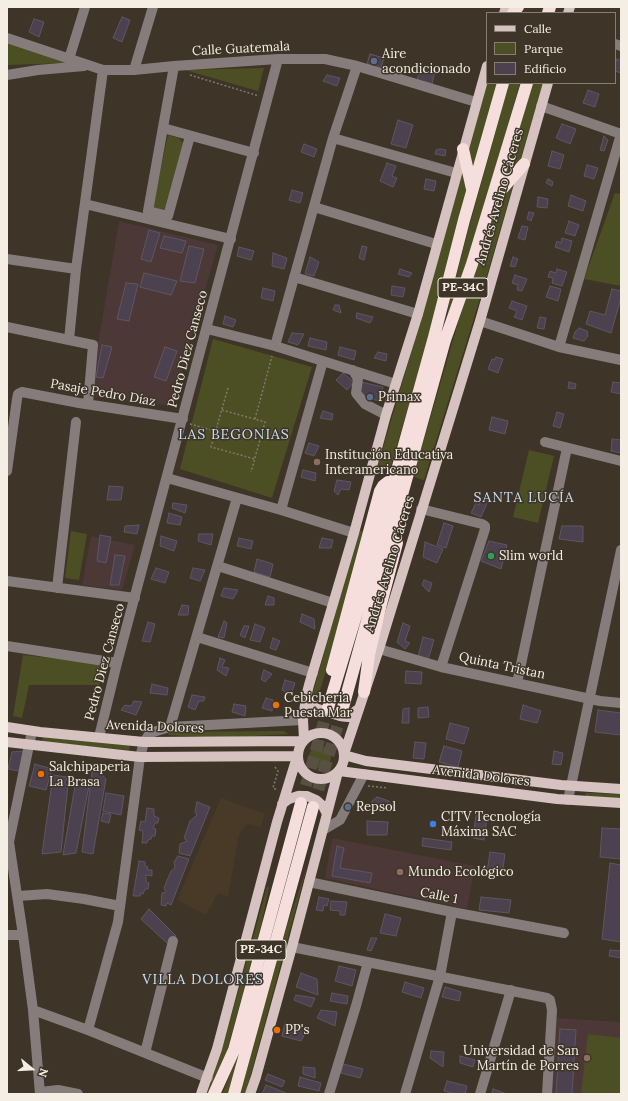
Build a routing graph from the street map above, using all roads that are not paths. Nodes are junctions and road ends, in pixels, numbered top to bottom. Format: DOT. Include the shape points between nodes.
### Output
graph roads {
  1 [pos="85,7"];
  2 [pos="153,7"];
  3 [pos="7,38"];
  4 [pos="69,59"];
  5 [pos="278,59"];
  6 [pos="88,65"];
  7 [pos="357,66"];
  8 [pos="174,68"];
  9 [pos="486,69"];
  10 [pos="103,70"];
  11 [pos="134,70"];
  12 [pos="7,75"];
  13 [pos="504,84"];
  14 [pos="526,84"];
  15 [pos="548,84"];
  16 [pos="476,102"];
  17 [pos="541,106"];
  18 [pos="163,128"];
  19 [pos="621,134"];
  20 [pos="190,136"];
  21 [pos="333,138"];
  22 [pos="463,150"];
  23 [pos="254,153"];
  24 [pos="524,164"];
  25 [pos="456,173"];
  26 [pos="473,190"];
  27 [pos="491,202"];
  28 [pos="85,204"];
  29 [pos="314,207"];
  30 [pos="231,239"];
  31 [pos="436,244"];
  32 [pos="7,259"];
  33 [pos="76,269"];
  34 [pos="294,277"];
  35 [pos="418,314"];
  36 [pos="480,321"];
  37 [pos="7,327"];
  38 [pos="207,329"];
  39 [pos="69,340"];
  40 [pos="275,346"];
  41 [pos="559,347"];
  42 [pos="323,360"];
  43 [pos="621,360"];
  44 [pos="352,370"];
  45 [pos="396,384"];
  46 [pos="88,404"];
  47 [pos="386,415"];
  48 [pos="183,421"];
  49 [pos="76,422"];
  50 [pos="545,442"];
  51 [pos="567,448"];
  52 [pos="621,461"];
  53 [pos="7,471"];
  54 [pos="167,478"];
  55 [pos="237,498"];
  56 [pos="421,509"];
  57 [pos="281,510"];
  58 [pos="354,533"];
  59 [pos="621,550"];
  60 [pos="218,566"];
  61 [pos="7,581"];
  62 [pos="57,588"];
  63 [pos="135,598"];
  64 [pos="333,603"];
  65 [pos="197,637"];
  66 [pos="7,646"];
  67 [pos="379,649"];
  68 [pos="117,663"];
  69 [pos="441,667"];
  70 [pos="313,673"];
  71 [pos="517,683"];
  72 [pos="364,692"];
  73 [pos="306,697"];
  74 [pos="590,699"];
  75 [pos="621,703"];
  76 [pos="357,710"];
  77 [pos="342,711"];
  78 [pos="303,720"];
  79 [pos="7,727"];
  80 [pos="170,727"];
  81 [pos="32,731"];
  82 [pos="98,737"];
  83 [pos="304,741"];
  84 [pos="7,742"];
  85 [pos="144,742"];
  86 [pos="30,745"];
  87 [pos="344,755"];
  88 [pos="297,756"];
  89 [pos="140,757"];
  90 [pos="338,771"];
  91 [pos="364,774"];
  92 [pos="571,786"];
  93 [pos="621,789"];
  94 [pos="568,800"];
  95 [pos="301,803"];
  96 [pos="621,803"];
  97 [pos="282,804"];
  98 [pos="313,807"];
  99 [pos="327,814"];
  100 [pos="323,830"];
  101 [pos="309,882"];
  102 [pos="18,896"];
  103 [pos="120,906"];
  104 [pos="452,912"];
  105 [pos="564,933"];
  106 [pos="23,934"];
  107 [pos="7,935"];
  108 [pos="173,941"];
  109 [pos="292,947"];
  110 [pos="368,962"];
  111 [pos="440,976"];
  112 [pos="511,990"];
  113 [pos="32,1010"];
  114 [pos="88,1030"];
  115 [pos="145,1053"];
  116 [pos="208,1078"];
  117 [pos="40,1093"];
  118 [pos="78,1094"];
  119 [pos="201,1094"];
  120 [pos="214,1094"];
  121 [pos="234,1094"];
  122 [pos="250,1094"];
  123 [pos="329,1094"];
  124 [pos="405,1094"];
  125 [pos="480,1094"];
  126 [pos="547,1094"];
  1 -- 4 [label="street"];
  2 -- 11 [label="street"];
  3 -- 4 [label="street, Calle Guatemala"];
  4 -- 6 [label="street, Calle Guatemala"];
  5 -- 7 [label="street, Calle Guatemala" via="325,59"];
  5 -- 8 [label="street, Calle Guatemala"];
  5 -- 23 [label="street, Pedro Diez Canseco"];
  6 -- 10 [label="street, Calle Guatemala"];
  6 -- 12 [label="street"];
  7 -- 16 [label="street, Calle Guatemala"];
  7 -- 21 [label="street"];
  8 -- 11 [label="street, Calle Guatemala"];
  8 -- 18 [label="street"];
  9 -- 16 [label="main road"];
  10 -- 11 [label="street, Calle Guatemala"];
  10 -- 28 [label="street"];
  13 -- 26 [label="highway, Andrés Avelino Cáceres / PE-34C"];
  14 -- 27 [label="highway, Andrés Avelino Cáceres / PE-34C"];
  15 -- 17 [label="main road, Andrés Avelino Cáceres"];
  16 -- 22 [label="main road"];
  17 -- 19 [label="street"];
  17 -- 24 [label="main road, Andrés Avelino Cáceres"];
  18 -- 20 [label="street"];
  18 -- 20 [label="street" via="148,211 168,216"];
  19 -- 41 [label="street"];
  20 -- 23 [label="street"];
  21 -- 25 [label="street"];
  21 -- 29 [label="street"];
  22 -- 25 [label="main road"];
  22 -- 26 [label="highway"];
  23 -- 30 [label="street, Pedro Diez Canseco"];
  24 -- 27 [label="highway"];
  24 -- 36 [label="main road, Andrés Avelino Cáceres"];
  25 -- 31 [label="main road"];
  26 -- 72 [label="highway, Andrés Avelino Cáceres / PE-34C" via="434,337 380,530 329,706 327,686 380,491 388,482 401,486 408,492 409,500 369,655"];
  27 -- 77 [label="highway, Andrés Avelino Cáceres / PE-34C" via="446,340"];
  28 -- 30 [label="street"];
  28 -- 33 [label="street"];
  29 -- 31 [label="street"];
  29 -- 34 [label="street"];
  30 -- 38 [label="street, Pedro Diez Canseco"];
  31 -- 35 [label="main road"];
  32 -- 33 [label="street"];
  33 -- 39 [label="street"];
  34 -- 35 [label="street"];
  34 -- 40 [label="street"];
  35 -- 45 [label="main road"];
  36 -- 41 [label="street"];
  36 -- 56 [label="main road, Andrés Avelino Cáceres"];
  37 -- 39 [label="street"];
  38 -- 40 [label="street"];
  38 -- 48 [label="street, Pedro Diez Canseco"];
  39 -- 46 [label="street" via="94,345"];
  40 -- 42 [label="street"];
  41 -- 43 [label="street"];
  42 -- 44 [label="street"];
  42 -- 57 [label="street"];
  44 -- 45 [label="street"];
  44 -- 47 [label="street" via="358,379 356,393 365,404"];
  45 -- 47 [label="main road"];
  46 -- 48 [label="street, Pasaje Pedro Díaz"];
  46 -- 53 [label="street, Pasaje Pedro Díaz" via="22,392 18,394"];
  47 -- 58 [label="main road"];
  48 -- 54 [label="street, Pedro Diez Canseco"];
  49 -- 62 [label="street"];
  50 -- 51 [label="street"];
  51 -- 52 [label="street"];
  51 -- 71 [label="street"];
  54 -- 55 [label="street"];
  54 -- 63 [label="street, Pedro Diez Canseco"];
  55 -- 57 [label="street"];
  55 -- 60 [label="street"];
  56 -- 67 [label="main road, Andrés Avelino Cáceres"];
  56 -- 69 [label="street" via="482,524 485,529"];
  57 -- 58 [label="street"];
  58 -- 64 [label="main road"];
  59 -- 74 [label="street"];
  60 -- 64 [label="street"];
  60 -- 65 [label="street"];
  61 -- 62 [label="street"];
  62 -- 63 [label="street"];
  63 -- 68 [label="street, Pedro Diez Canseco"];
  64 -- 70 [label="main road"];
  65 -- 70 [label="street"];
  65 -- 80 [label="street"];
  66 -- 68 [label="street"];
  67 -- 69 [label="street, Quinta Tristan"];
  67 -- 72 [label="main road, Andrés Avelino Cáceres"];
  68 -- 82 [label="street, Pedro Diez Canseco"];
  69 -- 71 [label="street, Quinta Tristan"];
  70 -- 73 [label="main road"];
  71 -- 74 [label="street, Quinta Tristan"];
  72 -- 76 [label="main road, Andrés Avelino Cáceres"];
  73 -- 76 [label="main road" via="315,708 340,716 348,717"];
  73 -- 78 [label="main road"];
  74 -- 75 [label="street, Quinta Tristan"];
  74 -- 92 [label="street"];
  76 -- 87 [label="main road, Andrés Avelino Cáceres"];
  78 -- 80 [label="street"];
  78 -- 83 [label="main road"];
  79 -- 81 [label="main road, Avenida Dolores"];
  80 -- 85 [label="street" via="150,733"];
  81 -- 82 [label="main road, Avenida Dolores"];
  81 -- 86 [label="street"];
  82 -- 85 [label="main road, Avenida Dolores"];
  83 -- 85 [label="main road, Avenida Dolores"];
  83 -- 87 [label="main road" via="317,733 324,733 338,740"];
  83 -- 88 [label="main road"];
  84 -- 86 [label="main road"];
  85 -- 89 [label="street"];
  86 -- 89 [label="main road"];
  86 -- 102 [label="street" via="9,842"];
  87 -- 90 [label="main road" via="344,761"];
  87 -- 92 [label="main road, Avenida Dolores" via="366,762"];
  88 -- 89 [label="main road"];
  88 -- 90 [label="main road" via="299,765 309,777 324,779 332,777"];
  88 -- 97 [label="main road"];
  89 -- 103 [label="street"];
  90 -- 91 [label="main road, Avenida Dolores"];
  90 -- 99 [label="main road"];
  91 -- 94 [label="main road, Avenida Dolores"];
  91 -- 100 [label="street" via="340,820"];
  92 -- 93 [label="main road, Avenida Dolores"];
  92 -- 94 [label="street"];
  94 -- 96 [label="main road, Avenida Dolores"];
  95 -- 120 [label="highway, PE-34C" via="234,1050"];
  97 -- 99 [label="main road" via="298,796 307,796 323,806"];
  97 -- 116 [label="main road" via="218,1049"];
  98 -- 121 [label="highway, PE-34C"];
  99 -- 100 [label="main road"];
  100 -- 101 [label="main road"];
  101 -- 104 [label="street, Calle 1"];
  101 -- 109 [label="main road"];
  102 -- 103 [label="street" via="47,894"];
  102 -- 106 [label="street"];
  103 -- 114 [label="street" via="118,922"];
  104 -- 105 [label="street, Calle 1"];
  104 -- 111 [label="street"];
  106 -- 107 [label="street"];
  106 -- 113 [label="street"];
  108 -- 115 [label="street"];
  109 -- 110 [label="street"];
  109 -- 122 [label="main road"];
  110 -- 111 [label="street"];
  110 -- 123 [label="street"];
  111 -- 112 [label="street"];
  111 -- 124 [label="street"];
  112 -- 125 [label="street"];
  112 -- 126 [label="street" via="547,998 552,1005"];
  113 -- 114 [label="street"];
  113 -- 117 [label="street"];
  114 -- 115 [label="street"];
  115 -- 116 [label="street"];
  116 -- 119 [label="main road"];
  117 -- 118 [label="street" via="58,1090"];
}
